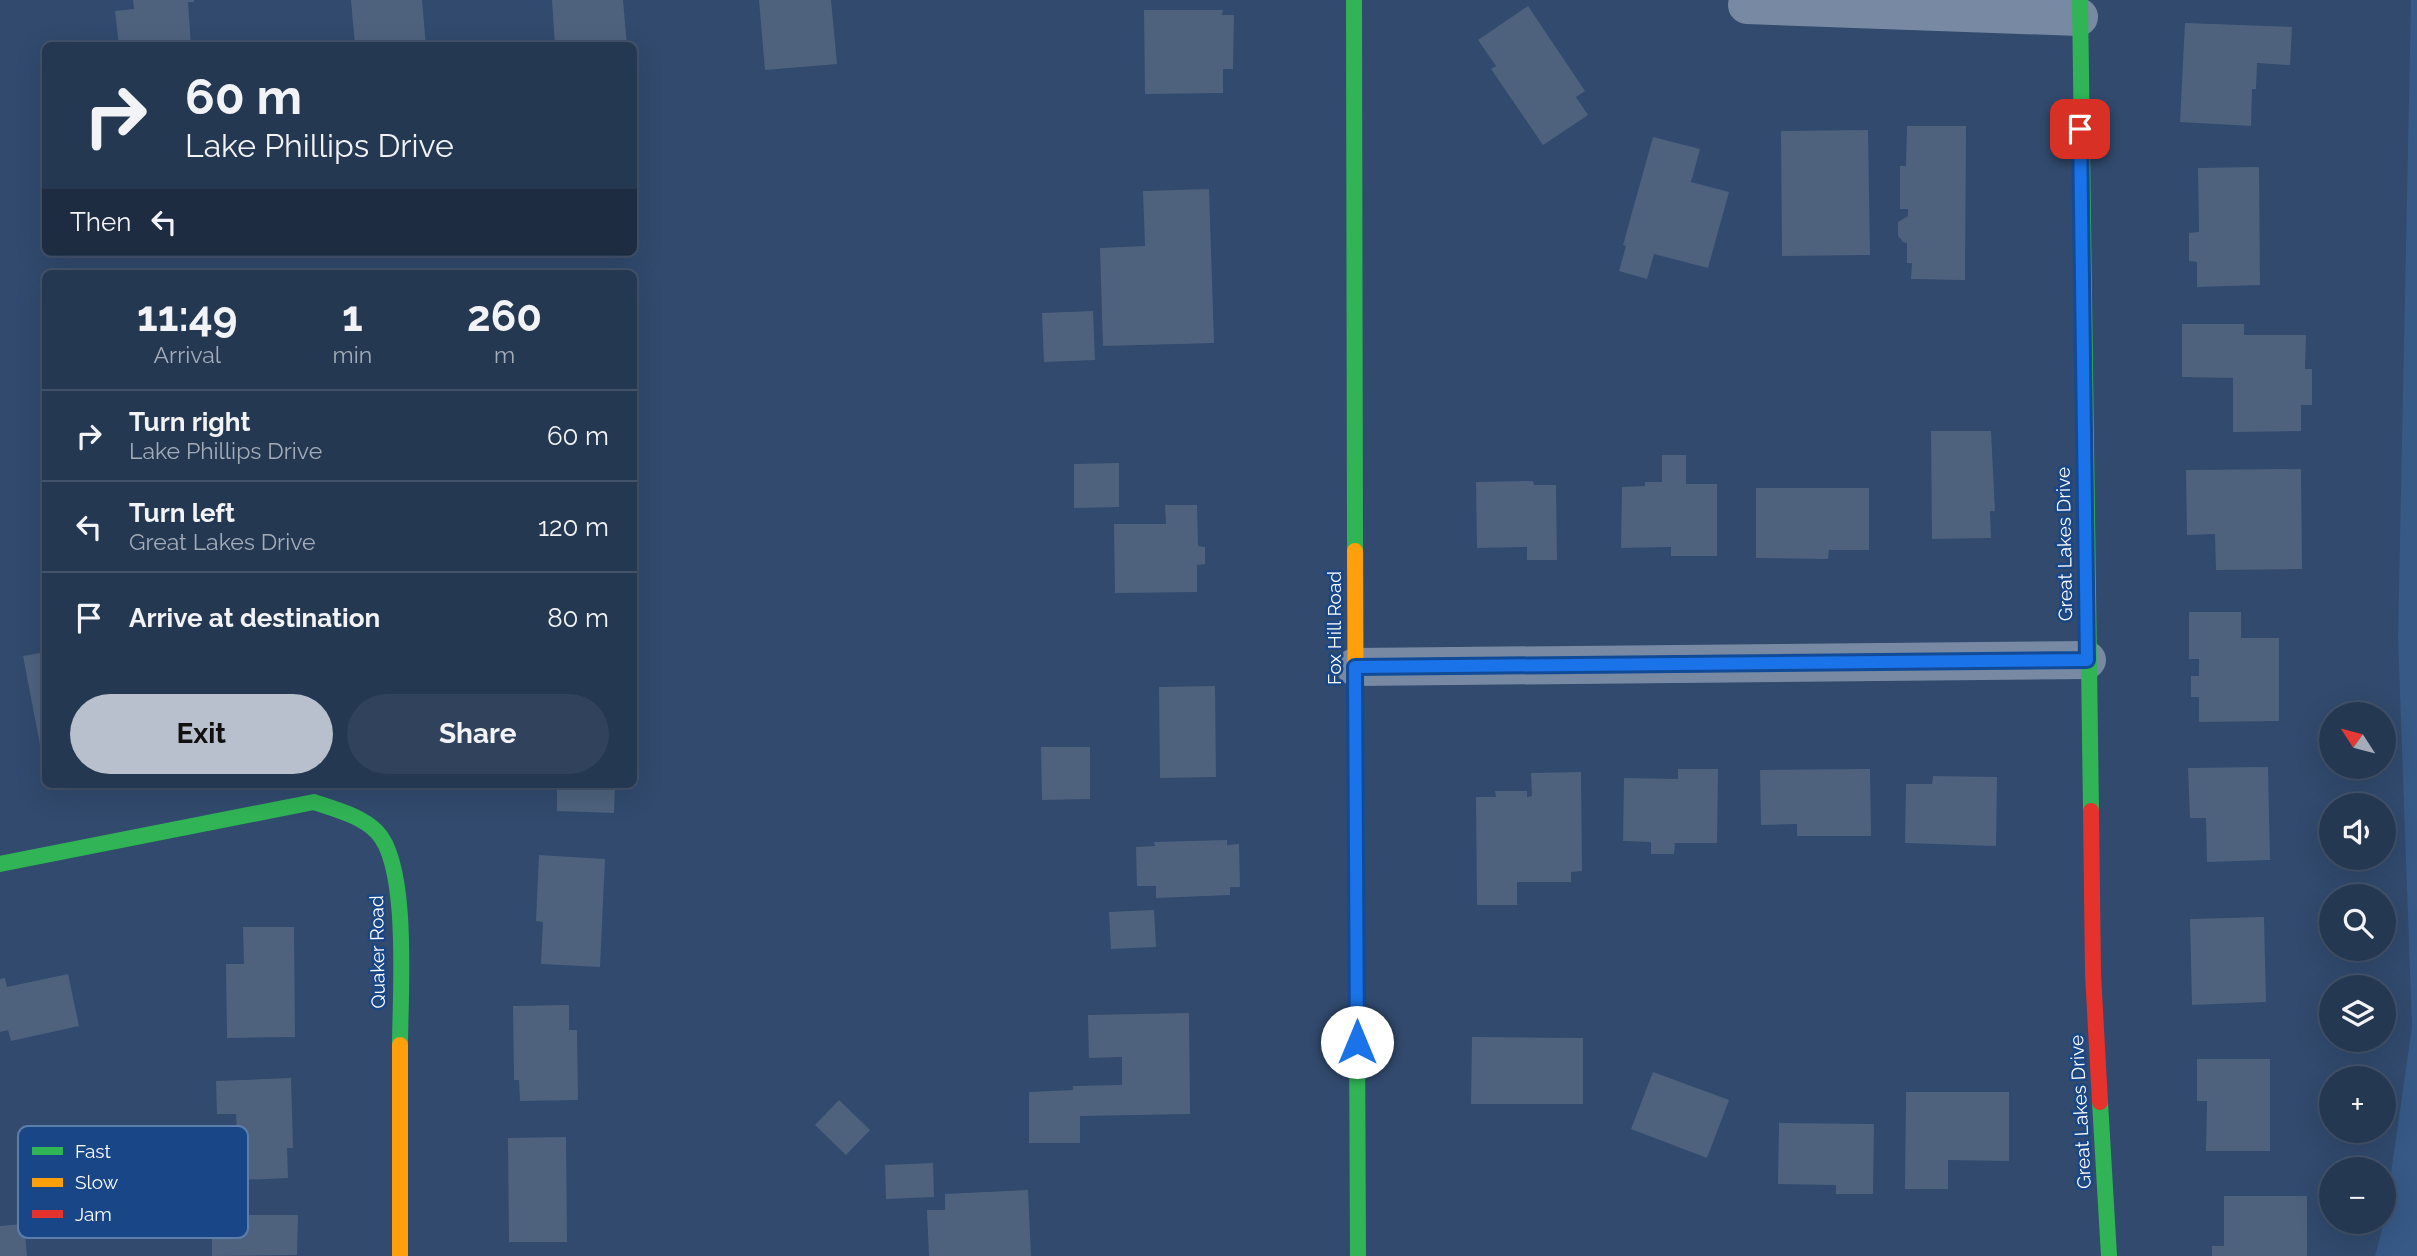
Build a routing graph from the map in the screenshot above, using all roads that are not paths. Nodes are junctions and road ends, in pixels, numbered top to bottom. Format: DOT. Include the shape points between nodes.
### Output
graph roads {
  1 [pos="1354,0"];
  2 [pos="1747,5"];
  3 [pos="2079,9"];
  4 [pos="2087,660"];
  5 [pos="1355,667"];
  6 [pos="0,864"];
  7 [pos="400,1256"];
  8 [pos="1358,1256"];
  9 [pos="2109,1256"];
  1 -- 5 [label="street, Fox Hill Road"];
  2 -- 3 [label="street"];
  3 -- 4 [label="street, Great Lakes Drive"];
  4 -- 5 [label="street"];
  4 -- 9 [label="street, Great Lakes Drive" via="2093,974"];
  5 -- 8 [label="street, Fox Hill Road"];
  6 -- 7 [label="street, Quaker Road" via="314,802 352,815 381,835 396,872 400,916"];
}
